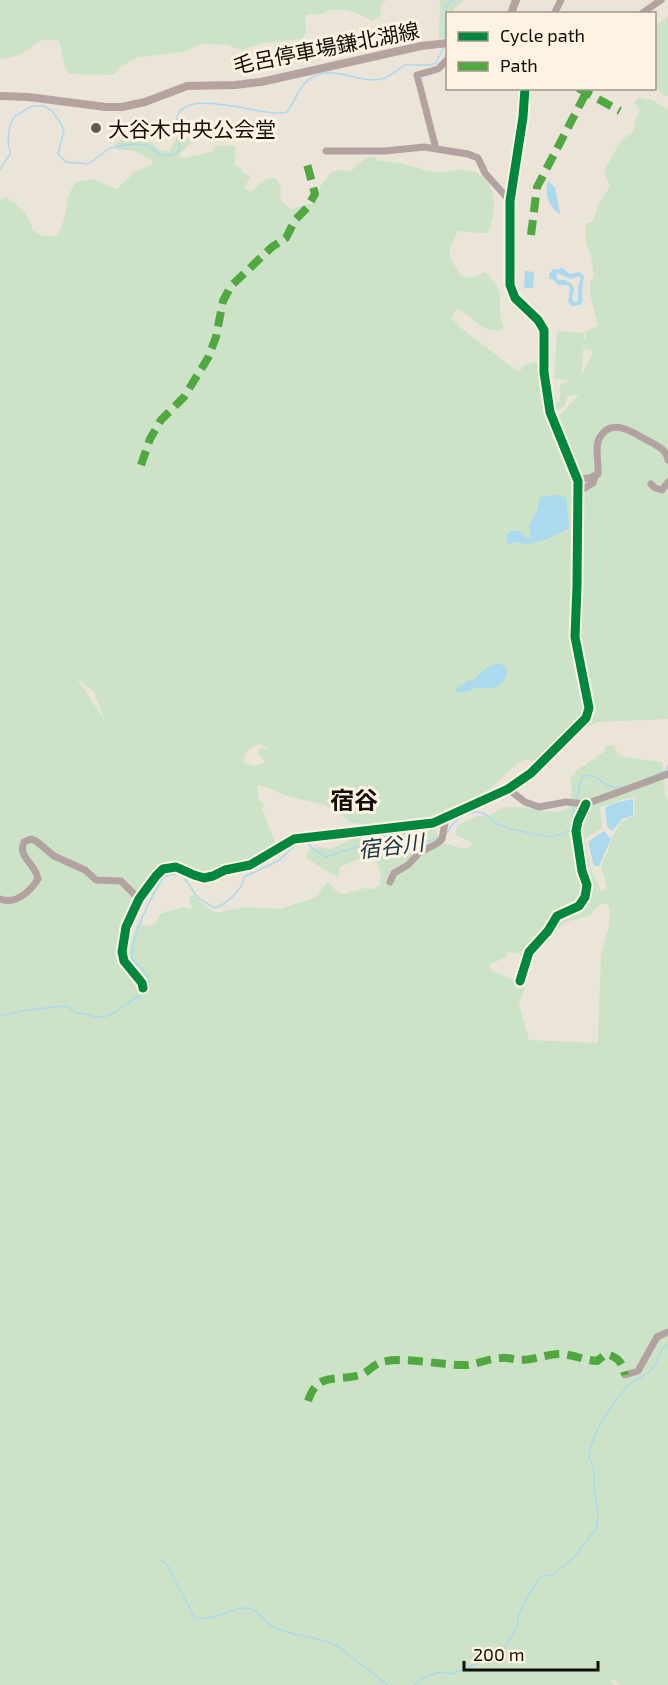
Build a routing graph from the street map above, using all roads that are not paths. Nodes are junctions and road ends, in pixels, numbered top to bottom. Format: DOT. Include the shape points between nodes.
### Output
graph roads {
  1 [pos="661,0"];
  2 [pos="645,12"];
  3 [pos="446,43"];
  4 [pos="446,60"];
  5 [pos="525,90"];
  6 [pos="0,96"];
  7 [pos="436,149"];
  8 [pos="326,151"];
  9 [pos="510,201"];
  10 [pos="668,460"];
  11 [pos="595,477"];
  12 [pos="578,479"];
  13 [pos="668,482"];
  14 [pos="651,484"];
  15 [pos="578,492"];
  16 [pos="668,774"];
  17 [pos="508,789"];
  18 [pos="586,804"];
  19 [pos="446,817"];
  20 [pos="390,882"];
  21 [pos="0,899"];
  22 [pos="139,899"];
  23 [pos="520,981"];
  24 [pos="143,988"];
  25 [pos="668,1332"];
  26 [pos="625,1375"];
  1 -- 2 [label="street"];
  3 -- 6 [label="main road, 毛呂停車場鎌北湖線" via="261,82 187,86 122,107"];
  4 -- 7 [label="street" via="438,69 417,75"];
  5 -- 9 [label="street"];
  7 -- 8 [label="street"];
  7 -- 9 [label="street" via="477,158"];
  9 -- 12 [label="street" via="511,290 544,330 544,372 550,412"];
  10 -- 11 [label="street" via="663,449 626,428 610,428 598,440"];
  11 -- 12 [label="street"];
  11 -- 15 [label="street" via="593,483"];
  12 -- 15 [label="street"];
  13 -- 14 [label="street" via="662,490"];
  15 -- 17 [label="street" via="574,637 589,708 586,718 541,764"];
  16 -- 18 [label="street"];
  17 -- 18 [label="street" via="533,806"];
  17 -- 19 [label="street"];
  18 -- 23 [label="street" via="576,831 587,885 585,897 579,906 557,916 533,946"];
  19 -- 20 [label="street" via="442,839 394,873"];
  19 -- 22 [label="street" via="434,823 294,839 250,865 204,878 176,867 164,869"];
  21 -- 22 [label="street" via="13,901 38,879 37,870 22,849 24,842 31,839 96,880 121,881"];
  22 -- 24 [label="street" via="126,927 122,952"];
  25 -- 26 [label="street" via="657,1337 638,1371"];
}
